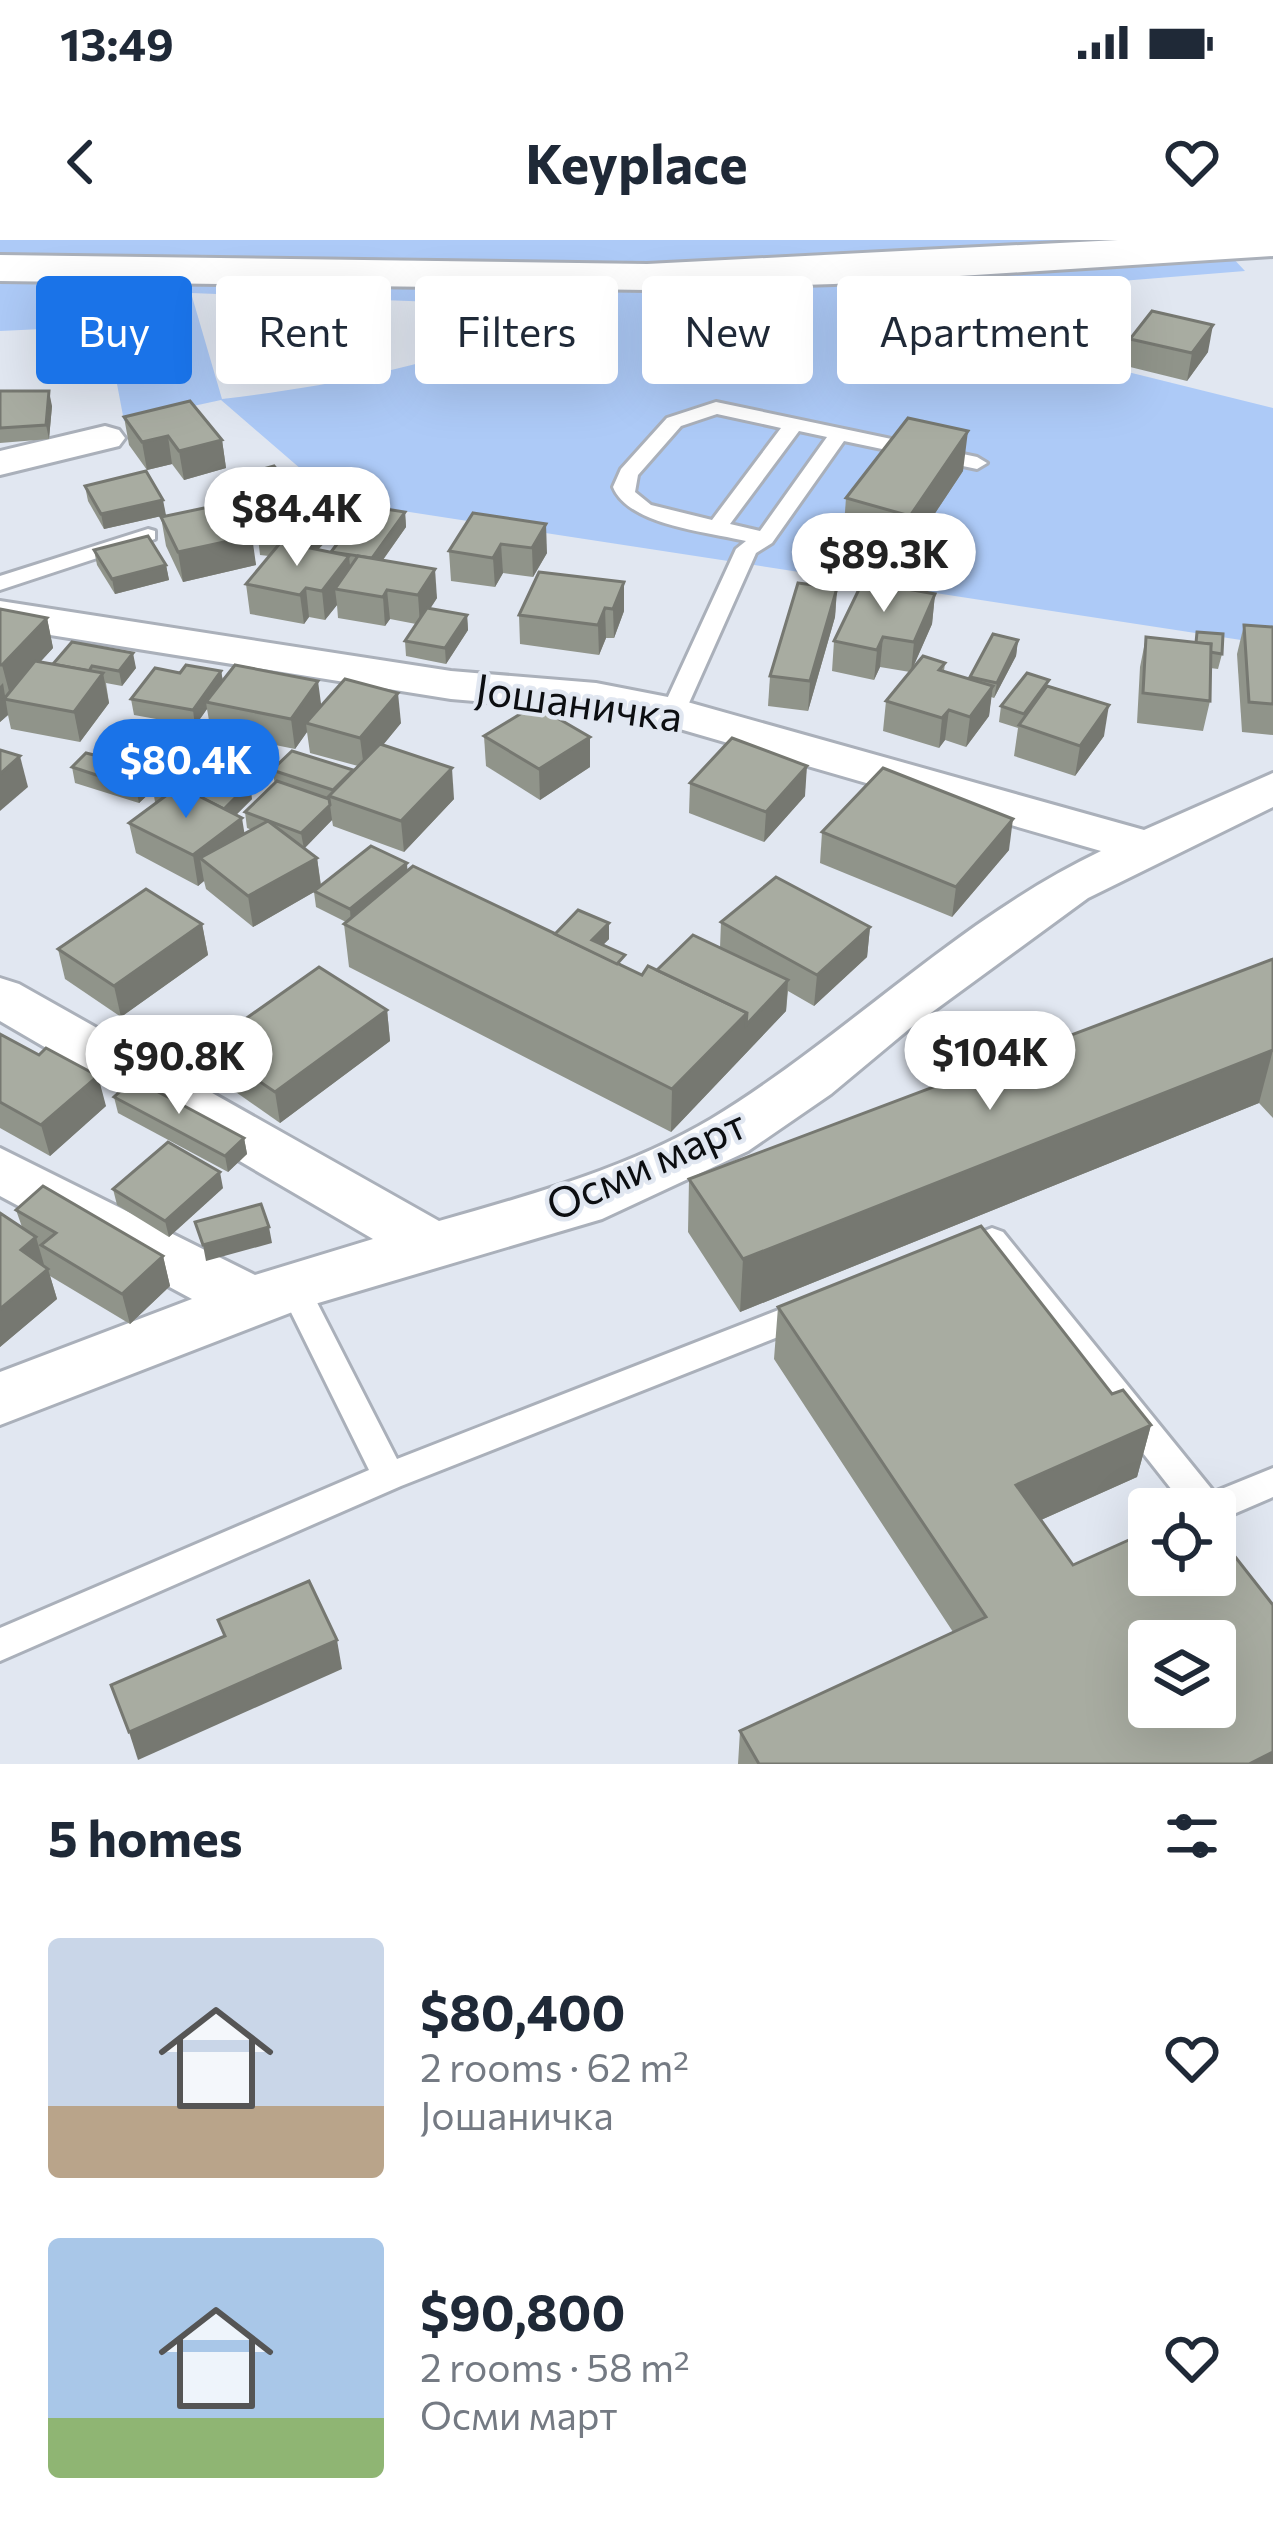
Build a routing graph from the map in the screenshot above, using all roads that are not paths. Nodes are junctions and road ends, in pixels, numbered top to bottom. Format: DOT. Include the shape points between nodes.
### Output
graph roads {
  1 [pos="1179,240"];
  2 [pos="1273,243"];
  3 [pos="1106,252"];
  4 [pos="0,268"];
  5 [pos="795,423"];
  6 [pos="840,433"];
  7 [pos="106,439"];
  8 [pos="0,463"];
  9 [pos="977,463"];
  10 [pos="717,527"];
  11 [pos="148,535"];
  12 [pos="765,539"];
  13 [pos="0,583"];
  14 [pos="0,614"];
  15 [pos="674,712"];
  16 [pos="1273,788"];
  17 [pos="1145,847"];
  18 [pos="0,997"];
  19 [pos="0,1170"];
  20 [pos="430,1244"];
  21 [pos="926,1266"];
  22 [pos="272,1294"];
  23 [pos="836,1301"];
  24 [pos="0,1399"];
  25 [pos="389,1476"];
  26 [pos="1273,1482"];
  27 [pos="1191,1488"];
  28 [pos="1236,1497"];
  29 [pos="0,1645"];
  1 -- 3 [label="street"];
  2 -- 3 [label="street"];
  3 -- 4 [label="street" via="589,278"];
  5 -- 6 [label="lane"];
  5 -- 10 [label="lane"];
  5 -- 10 [label="lane" via="733,408 698,411 674,422 628,473 626,495 644,510"];
  6 -- 9 [label="lane"];
  6 -- 12 [label="lane"];
  7 -- 8 [label="street"];
  10 -- 12 [label="lane"];
  11 -- 13 [label="lane"];
  12 -- 15 [label="lane" via="746,549"];
  14 -- 15 [label="street, Јошаничка"];
  15 -- 17 [label="street, Јошаничка"];
  16 -- 17 [label="street, Осми март"];
  17 -- 20 [label="street, Осми март" via="1070,886 728,1136 581,1203"];
  18 -- 20 [label="street"];
  19 -- 22 [label="street"];
  20 -- 22 [label="street, Осми март"];
  21 -- 27 [label="lane" via="992,1240"];
  22 -- 24 [label="street, Осми март"];
  22 -- 25 [label="lane"];
  23 -- 25 [label="lane"];
  25 -- 29 [label="lane"];
  26 -- 28 [label="lane"];
}
